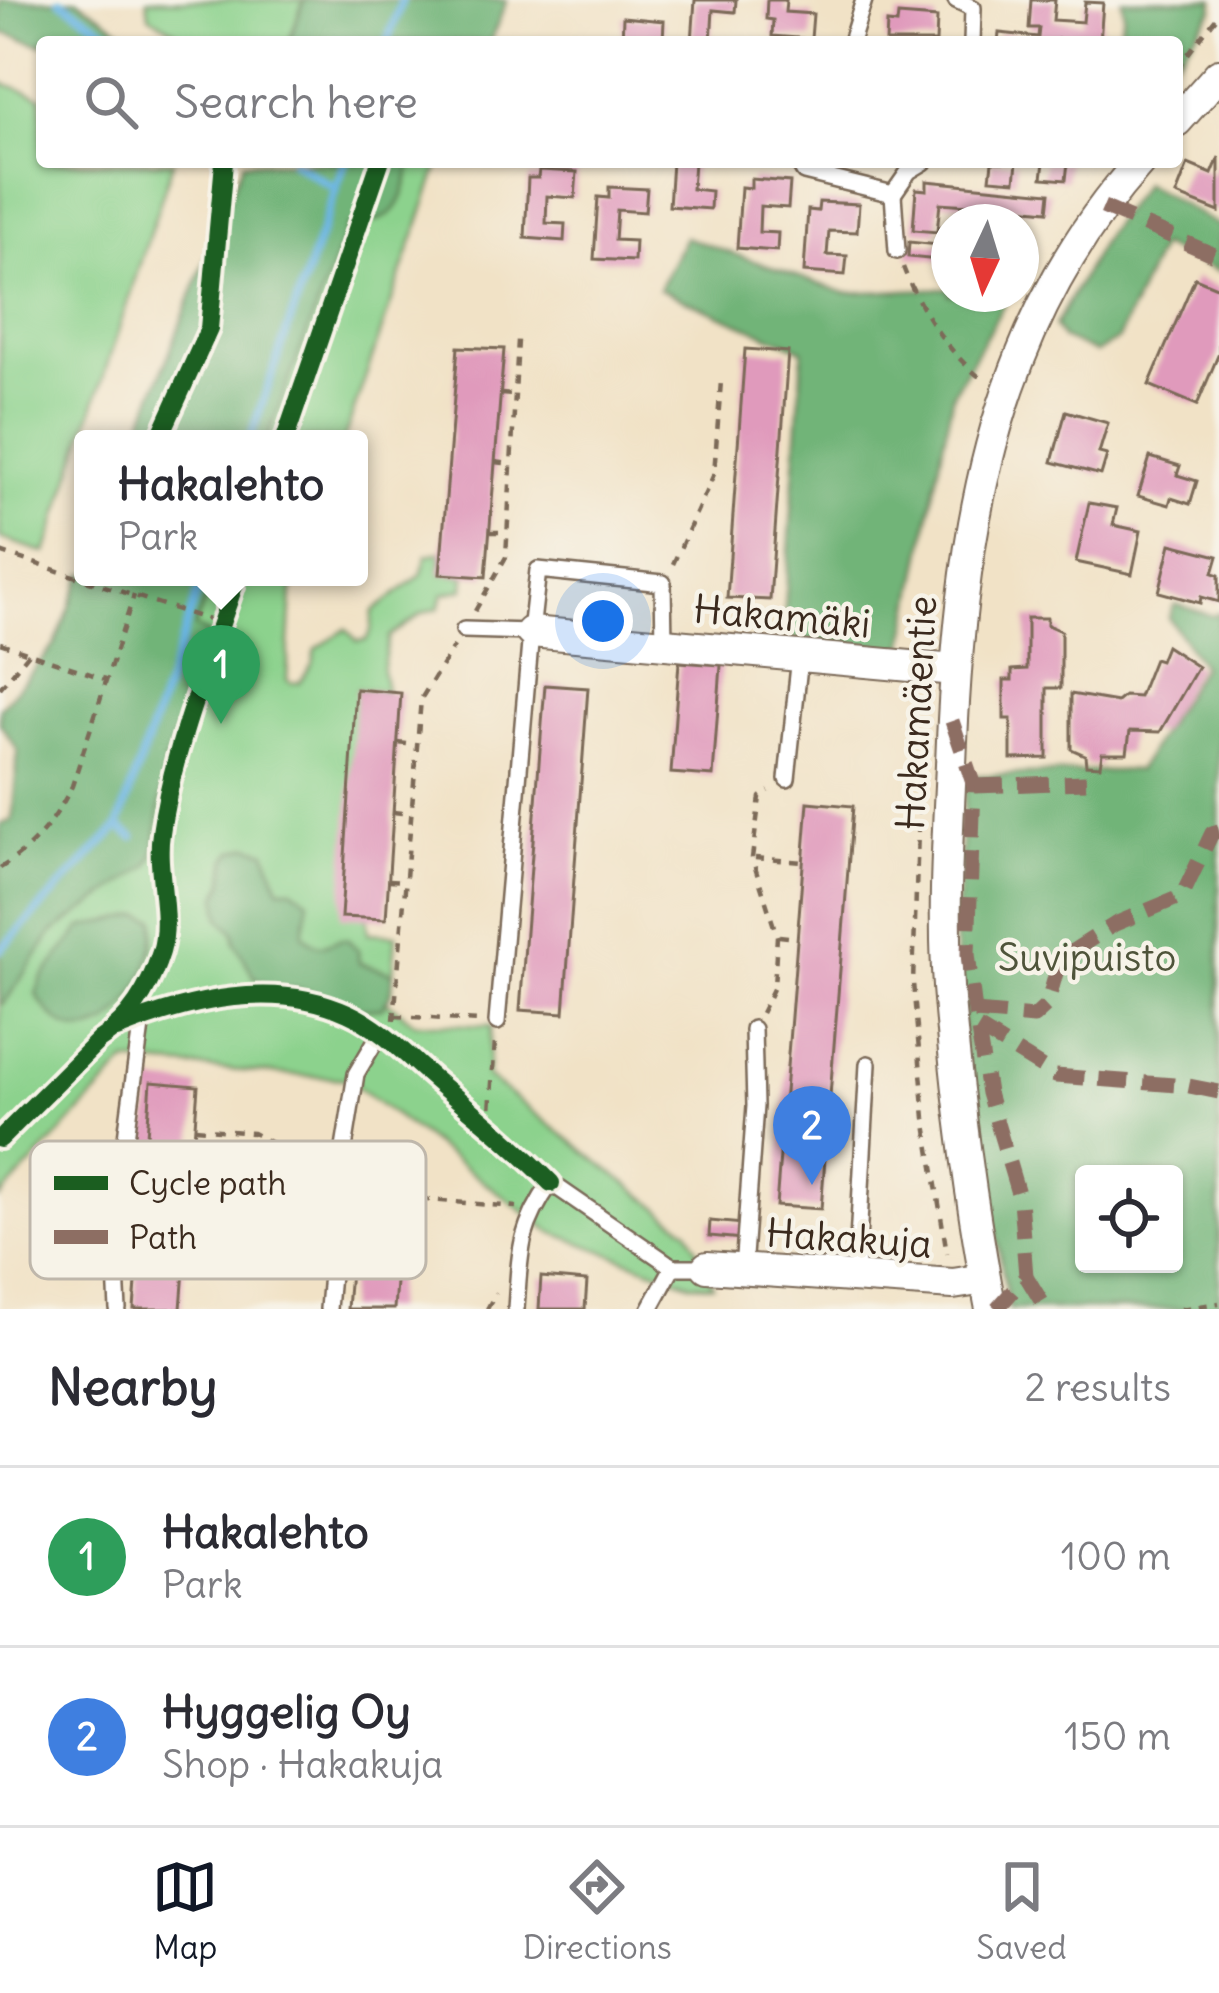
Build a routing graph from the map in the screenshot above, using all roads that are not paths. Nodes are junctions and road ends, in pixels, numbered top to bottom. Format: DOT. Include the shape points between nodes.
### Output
graph roads {
  1 [pos="864,0"];
  2 [pos="956,0"];
  3 [pos="853,36"];
  4 [pos="972,36"];
  5 [pos="1219,74"];
  6 [pos="1183,114"];
  7 [pos="802,168"];
  8 [pos="912,168"];
  9 [pos="1134,168"];
  10 [pos="893,194"];
  11 [pos="897,251"];
  12 [pos="464,630"];
  13 [pos="531,632"];
  14 [pos="664,644"];
  15 [pos="800,656"];
  16 [pos="955,670"];
  17 [pos="787,778"];
  18 [pos="142,1019"];
  19 [pos="496,1022"];
  20 [pos="753,1029"];
  21 [pos="385,1039"];
  22 [pos="868,1064"];
  23 [pos="127,1141"];
  24 [pos="345,1141"];
  25 [pos="674,1267"];
  26 [pos="707,1267"];
  27 [pos="743,1270"];
  28 [pos="856,1277"];
  29 [pos="116,1279"];
  30 [pos="331,1279"];
  31 [pos="988,1294"];
  32 [pos="118,1309"];
  33 [pos="328,1309"];
  34 [pos="516,1309"];
  35 [pos="650,1309"];
  1 -- 3 [label="lane"];
  2 -- 4 [label="lane" via="973,8"];
  5 -- 6 [label="street"];
  7 -- 10 [label="lane"];
  8 -- 10 [label="lane"];
  9 -- 16 [label="street, Hakamäentie" via="1058,277 1028,336 976,496"];
  10 -- 11 [label="lane"];
  12 -- 13 [label="lane"];
  13 -- 14 [label="street, Hakamäki"];
  13 -- 14 [label="lane" via="538,570 663,584"];
  13 -- 19 [label="lane"];
  14 -- 15 [label="street, Hakamäki"];
  15 -- 16 [label="street, Hakamäki"];
  15 -- 17 [label="lane"];
  16 -- 31 [label="street, Hakamäentie" via="950,1010"];
  18 -- 23 [label="lane"];
  20 -- 27 [label="lane"];
  21 -- 24 [label="lane" via="356,1074"];
  22 -- 28 [label="lane"];
  25 -- 26 [label="lane"];
  25 -- 34 [label="lane" via="551,1183 521,1239"];
  25 -- 35 [label="lane"];
  26 -- 27 [label="street, Hakakuja"];
  27 -- 28 [label="street, Hakakuja"];
  28 -- 31 [label="street, Hakakuja"];
  29 -- 32 [label="lane"];
  30 -- 33 [label="lane"];
}
